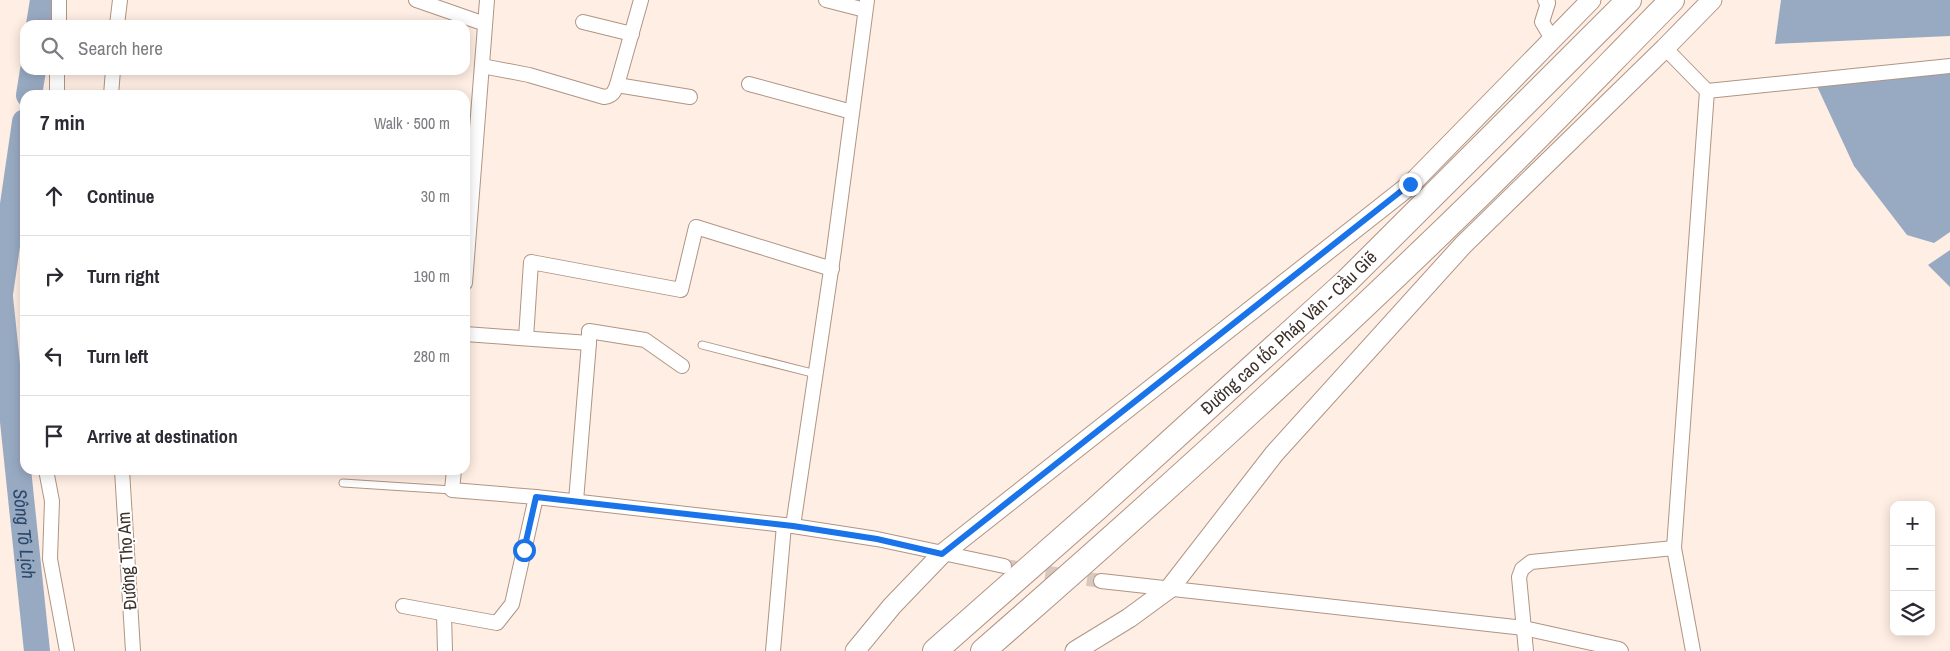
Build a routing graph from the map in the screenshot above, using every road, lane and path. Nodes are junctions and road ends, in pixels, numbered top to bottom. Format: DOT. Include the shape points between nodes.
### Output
graph roads {
  1 [pos="59,0"];
  2 [pos="120,0"];
  3 [pos="416,0"];
  4 [pos="487,0"];
  5 [pos="641,0"];
  6 [pos="826,0"];
  7 [pos="1545,0"];
  8 [pos="1591,0"];
  9 [pos="1630,0"];
  10 [pos="1672,0"];
  11 [pos="1712,0"];
  12 [pos="866,5"];
  13 [pos="58,20"];
  14 [pos="118,20"];
  15 [pos="583,22"];
  16 [pos="485,24"];
  17 [pos="632,34"];
  18 [pos="1552,39"];
  19 [pos="1665,48"];
  20 [pos="482,66"];
  21 [pos="1950,66"];
  22 [pos="57,75"];
  23 [pos="113,75"];
  24 [pos="749,84"];
  25 [pos="617,85"];
  26 [pos="57,90"];
  27 [pos="111,90"];
  28 [pos="1708,91"];
  29 [pos="690,98"];
  30 [pos="852,112"];
  31 [pos="471,135"];
  32 [pos="470,160"];
  33 [pos="832,269"];
  34 [pos="470,334"];
  35 [pos="526,338"];
  36 [pos="589,343"];
  37 [pos="702,345"];
  38 [pos="682,366"];
  39 [pos="816,374"];
  40 [pos="47,475"];
  41 [pos="122,475"];
  42 [pos="454,475"];
  43 [pos="343,483"];
  44 [pos="452,490"];
  45 [pos="536,497"];
  46 [pos="576,501"];
  47 [pos="789,525"];
  48 [pos="1674,548"];
  49 [pos="942,554"];
  50 [pos="1004,566"];
  51 [pos="1101,581"];
  52 [pos="1170,588"];
  53 [pos="403,606"];
  54 [pos="444,614"];
  55 [pos="1524,628"];
  56 [pos="67,651"];
  57 [pos="133,651"];
  58 [pos="445,651"];
  59 [pos="773,651"];
  60 [pos="855,651"];
  61 [pos="935,651"];
  62 [pos="983,651"];
  63 [pos="1075,651"];
  64 [pos="1526,651"];
  65 [pos="1622,651"];
  66 [pos="1693,651"];
  1 -- 13 [label="street"];
  2 -- 14 [label="street"];
  3 -- 16 [label="street"];
  4 -- 16 [label="street"];
  5 -- 17 [label="street"];
  6 -- 12 [label="street"];
  7 -- 18 [label="street" via="1548,3 1542,22"];
  8 -- 18 [label="street"];
  9 -- 61 [label="highway, Đường cao tốc Pháp Vân - Cầu Giẽ" via="1347,281"];
  10 -- 62 [label="highway, Đường cao tốc Pháp Vân - Cầu Giẽ" via="1488,187 1361,308 1114,536"];
  11 -- 19 [label="street"];
  12 -- 30 [label="street"];
  15 -- 17 [label="street"];
  16 -- 20 [label="street"];
  17 -- 25 [label="street"];
  18 -- 49 [label="street" via="1410,184"];
  19 -- 28 [label="street"];
  19 -- 52 [label="street" via="1464,245 1274,454"];
  20 -- 25 [label="street" via="604,97 613,94"];
  20 -- 31 [label="street"];
  21 -- 28 [label="street"];
  22 -- 26 [label="street"];
  23 -- 27 [label="street"];
  24 -- 30 [label="street"];
  25 -- 29 [label="street"];
  28 -- 48 [label="street"];
  30 -- 33 [label="street"];
  31 -- 32 [label="street"];
  33 -- 35 [label="street" via="696,226 681,290 531,262"];
  33 -- 39 [label="street"];
  34 -- 35 [label="street"];
  35 -- 36 [label="street"];
  36 -- 38 [label="street" via="589,330 644,340"];
  36 -- 46 [label="street"];
  37 -- 39 [label="lane"];
  39 -- 47 [label="street"];
  40 -- 56 [label="street" via="52,501 50,559"];
  41 -- 57 [label="street, Đường Thọ Am"];
  42 -- 44 [label="street"];
  43 -- 44 [label="lane"];
  44 -- 45 [label="street"];
  45 -- 46 [label="street"];
  45 -- 54 [label="street" via="512,604 497,623"];
  46 -- 47 [label="street"];
  47 -- 49 [label="street" via="877,539"];
  47 -- 59 [label="street"];
  48 -- 55 [label="street" via="1532,562 1519,576"];
  48 -- 66 [label="street"];
  49 -- 50 [label="street"];
  49 -- 60 [label="street" via="892,606"];
  51 -- 52 [label="street"];
  52 -- 55 [label="street"];
  52 -- 63 [label="street"];
  53 -- 54 [label="street"];
  54 -- 58 [label="street"];
  55 -- 64 [label="street"];
  55 -- 65 [label="street"];
}
